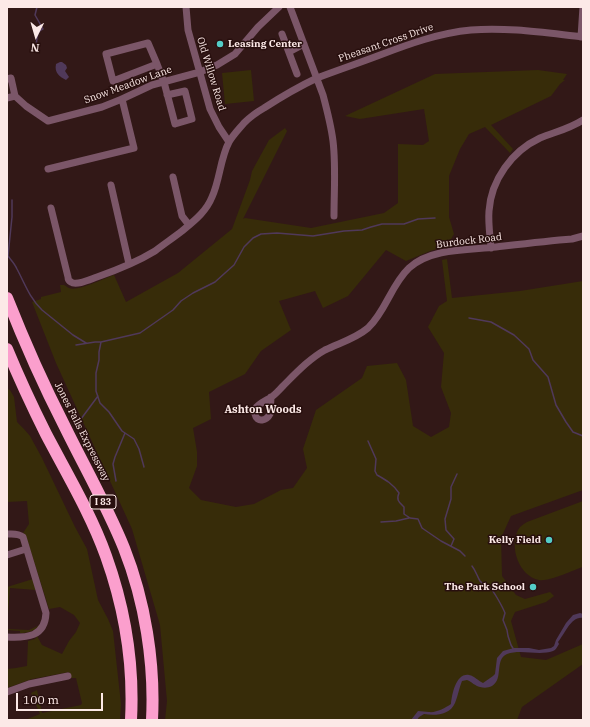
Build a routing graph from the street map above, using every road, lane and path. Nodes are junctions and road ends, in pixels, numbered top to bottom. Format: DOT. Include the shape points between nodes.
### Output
graph roads {
  1 [pos="186,7"];
  2 [pos="279,7"];
  3 [pos="290,7"];
  4 [pos="583,7"];
  5 [pos="282,34"];
  6 [pos="582,37"];
  7 [pos="304,44"];
  8 [pos="289,52"];
  9 [pos="157,64"];
  10 [pos="200,72"];
  11 [pos="297,74"];
  12 [pos="317,78"];
  13 [pos="7,79"];
  14 [pos="164,82"];
  15 [pos="167,95"];
  16 [pos="15,96"];
  17 [pos="7,98"];
  18 [pos="122,99"];
  19 [pos="583,120"];
  20 [pos="229,142"];
  21 [pos="48,169"];
  22 [pos="173,177"];
  23 [pos="111,185"];
  24 [pos="51,208"];
  25 [pos="334,216"];
  26 [pos="189,225"];
  27 [pos="583,236"];
  28 [pos="491,248"];
  29 [pos="129,264"];
  30 [pos="7,298"];
  31 [pos="7,349"];
  32 [pos="271,397"];
  33 [pos="7,534"];
  34 [pos="26,549"];
  35 [pos="7,555"];
  36 [pos="7,637"];
  37 [pos="68,676"];
  38 [pos="7,692"];
  39 [pos="131,720"];
  40 [pos="152,720"];
  1 -- 10 [label="street, Old Willow Road" via="188,30"];
  2 -- 10 [label="street, Snow Meadow Lane" via="235,54"];
  3 -- 7 [label="street"];
  4 -- 6 [label="street"];
  5 -- 8 [label="street"];
  6 -- 12 [label="street, Pheasant Cross Drive" via="502,29 456,32 408,44"];
  7 -- 8 [label="street"];
  7 -- 12 [label="street"];
  8 -- 11 [label="street"];
  9 -- 9 [label="street" via="114,81 106,54 148,43"];
  9 -- 14 [label="street"];
  10 -- 14 [label="street, Snow Meadow Lane"];
  10 -- 20 [label="street, Old Willow Road" via="210,110"];
  12 -- 20 [label="street, Pheasant Cross Drive" via="256,113"];
  12 -- 25 [label="street" via="327,107 333,141"];
  13 -- 16 [label="street" via="11,78"];
  14 -- 15 [label="street"];
  14 -- 18 [label="street, Snow Meadow Lane"];
  15 -- 15 [label="street" via="175,124 192,119 185,91"];
  16 -- 17 [label="street"];
  16 -- 18 [label="street, Snow Meadow Lane" via="48,121"];
  18 -- 21 [label="street" via="134,148"];
  19 -- 28 [label="street" via="566,130 531,143 505,168 490,200"];
  20 -- 26 [label="street, Pheasant Cross Drive" via="210,203"];
  22 -- 26 [label="street" via="182,216"];
  23 -- 29 [label="street"];
  24 -- 29 [label="street, Pheasant Cross Drive" via="68,277 72,283 89,280"];
  26 -- 29 [label="street, Pheasant Cross Drive" via="155,251"];
  27 -- 28 [label="street, Burdock Road"];
  28 -- 32 [label="street, Burdock Road" via="447,252 418,262 397,282 382,310 368,327 306,364"];
  30 -- 40 [label="highway, Jones Falls Expressway / I 83" via="30,354 112,520 127,556 145,617 150,650"];
  31 -- 39 [label="highway, I 83" via="32,405 94,526 106,556 116,586 129,652"];
  33 -- 34 [label="street" via="20,534"];
  34 -- 35 [label="street"];
  34 -- 36 [label="street" via="46,617 42,628 32,636"];
  37 -- 38 [label="street" via="29,684"];
}
